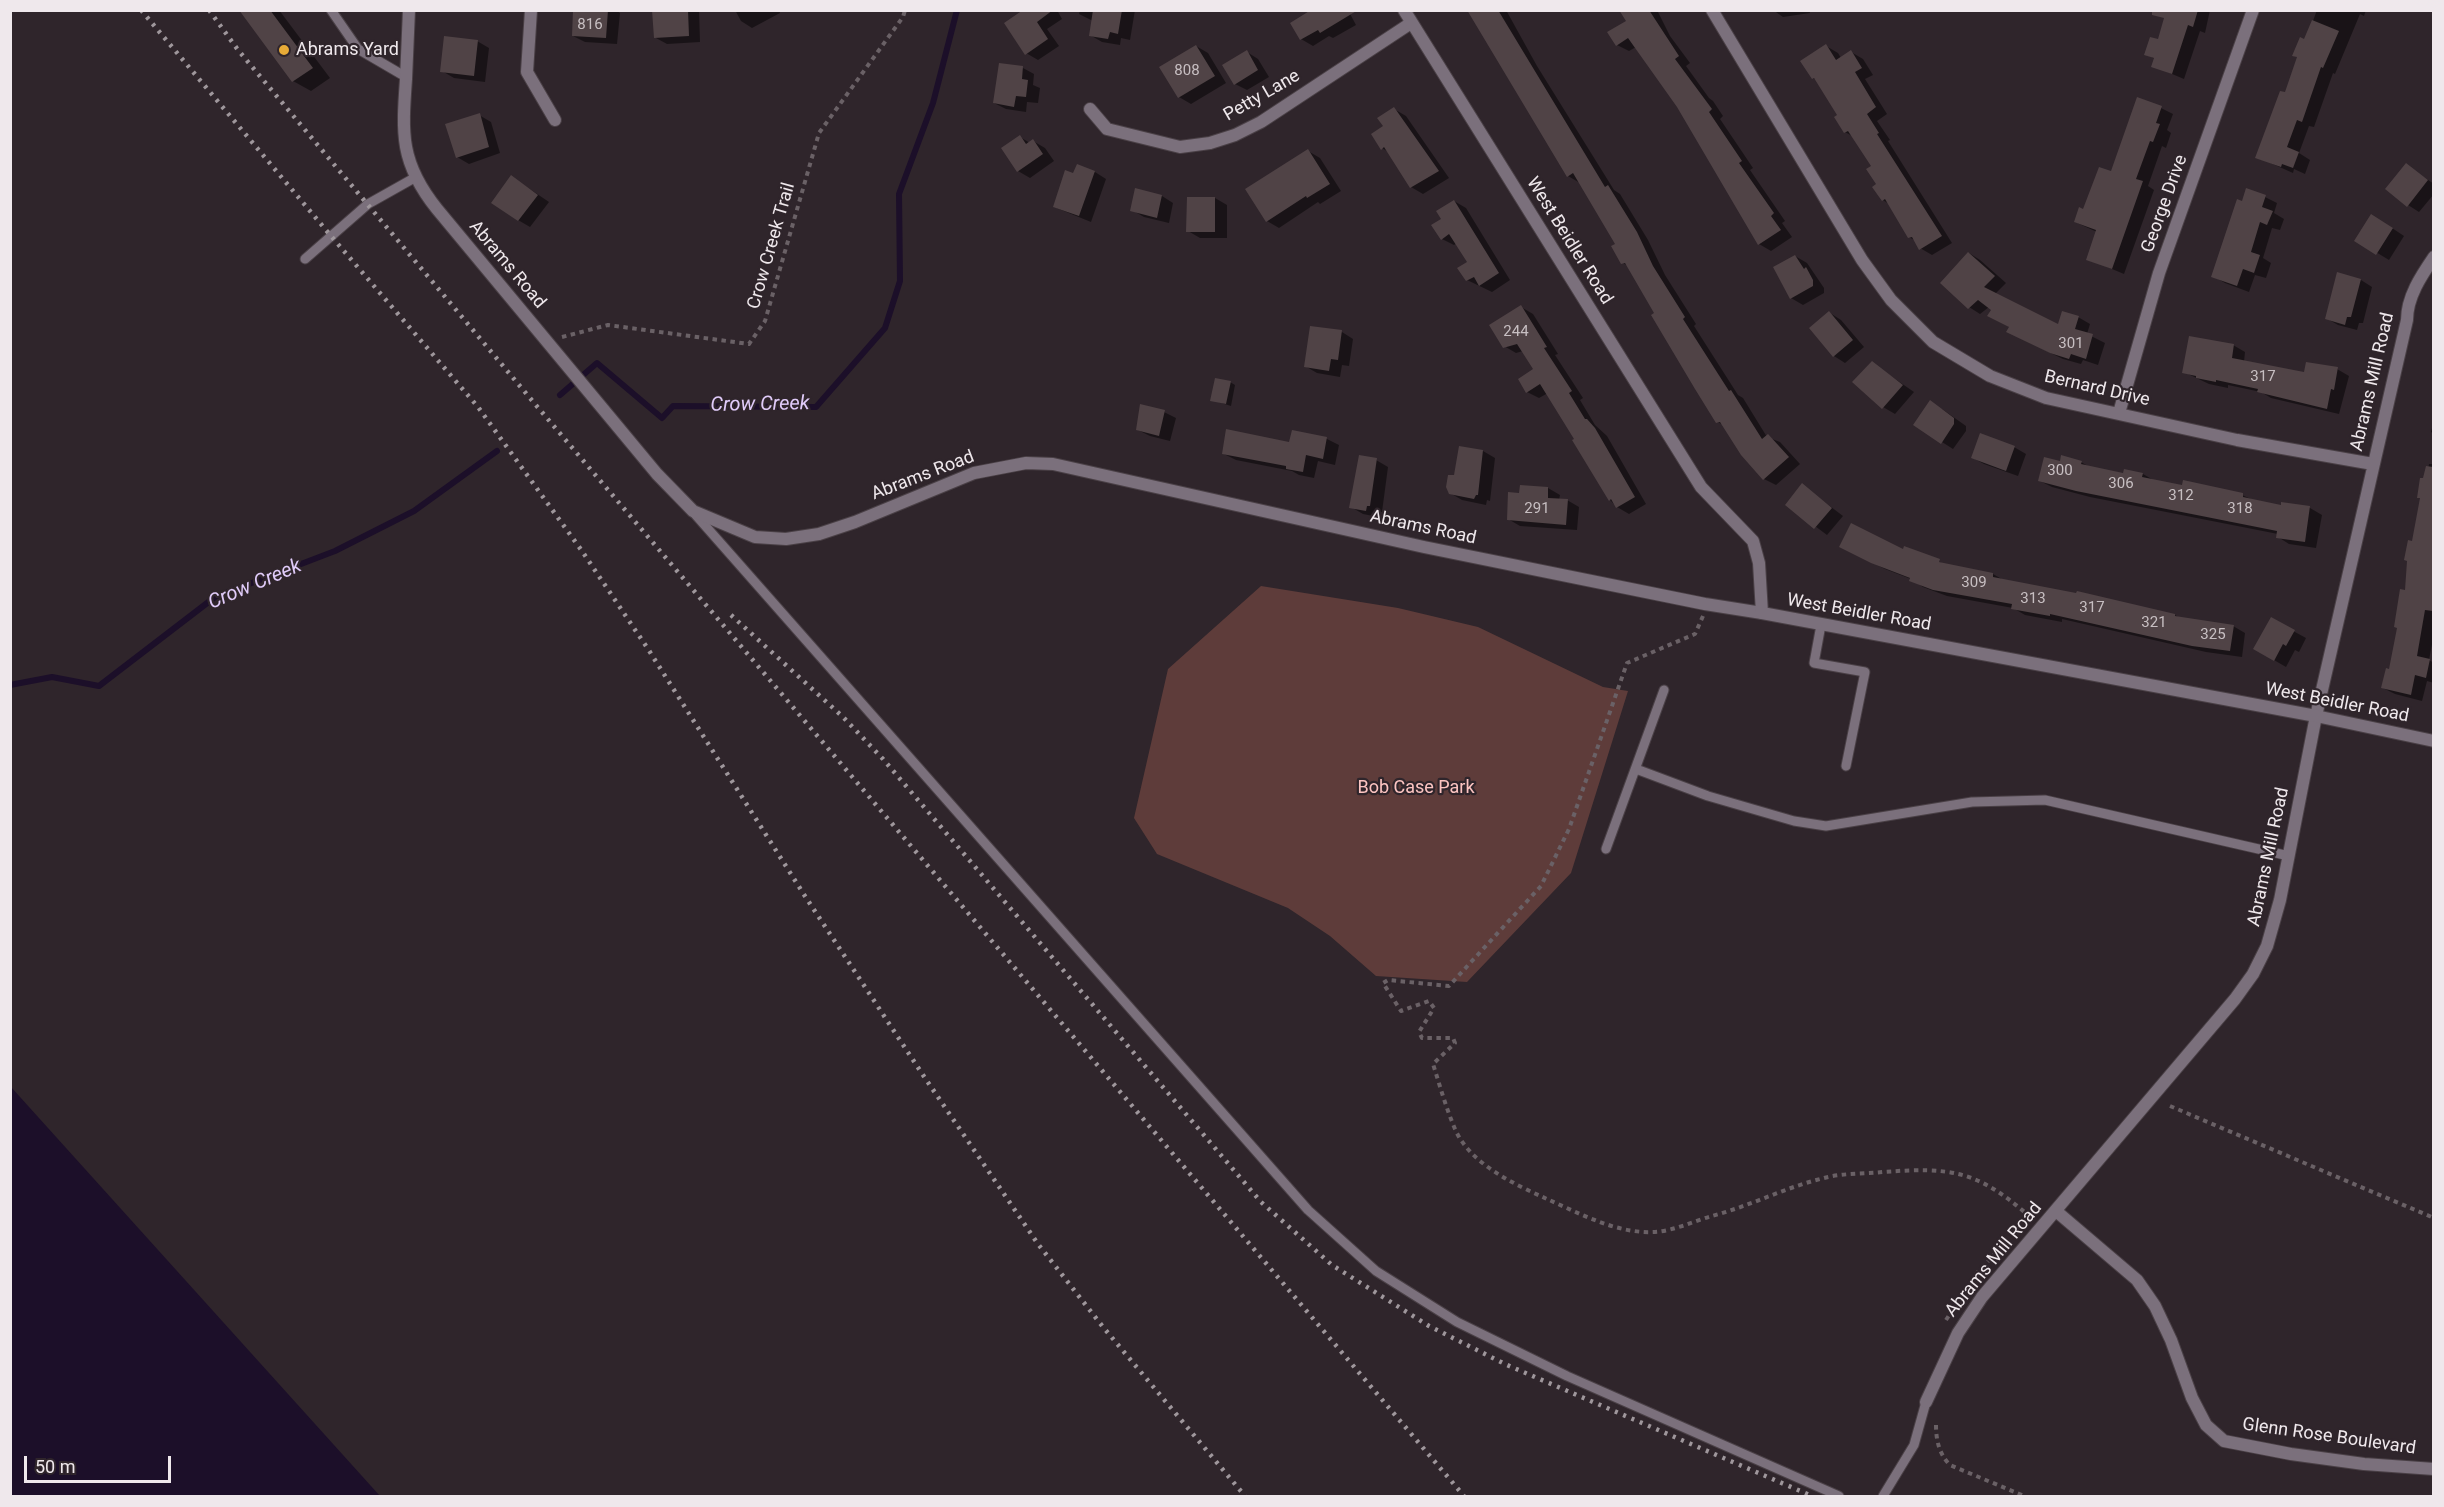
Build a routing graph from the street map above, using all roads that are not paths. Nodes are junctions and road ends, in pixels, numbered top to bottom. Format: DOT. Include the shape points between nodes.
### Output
graph roads {
  1 [pos="331,10"];
  2 [pos="409,10"];
  3 [pos="531,10"];
  4 [pos="1404,10"];
  5 [pos="1712,10"];
  6 [pos="2253,10"];
  7 [pos="1411,23"];
  8 [pos="406,77"];
  9 [pos="1090,109"];
  10 [pos="555,120"];
  11 [pos="416,177"];
  12 [pos="2433,256"];
  13 [pos="305,259"];
  14 [pos="2119,413"];
  15 [pos="2373,464"];
  16 [pos="693,511"];
  17 [pos="1762,613"];
  18 [pos="1821,624"];
  19 [pos="1664,690"];
  20 [pos="2316,716"];
  21 [pos="2433,741"];
  22 [pos="1846,766"];
  23 [pos="1636,769"];
  24 [pos="1606,849"];
  25 [pos="2289,856"];
  26 [pos="2056,1211"];
  27 [pos="1926,1402"];
  28 [pos="2433,1469"];
  29 [pos="1839,1497"];
  30 [pos="1883,1497"];
  1 -- 8 [label="lane" via="358,49"];
  2 -- 8 [label="street, Abrams Road"];
  3 -- 10 [label="street" via="527,72"];
  4 -- 7 [label="street, West Beidler Road"];
  5 -- 14 [label="street, Bernard Drive" via="1862,260 1891,300 1928,337 1990,376 2046,398"];
  6 -- 14 [label="street, George Drive" via="2158,273"];
  7 -- 9 [label="street, Petty Lane" via="1262,122 1210,143 1180,147 1107,129"];
  7 -- 17 [label="street, West Beidler Road" via="1701,487 1753,541 1759,563"];
  8 -- 11 [label="street, Abrams Road" via="403,139"];
  11 -- 13 [label="lane" via="368,204"];
  11 -- 16 [label="street, Abrams Road" via="429,199 546,341 657,474"];
  12 -- 15 [label="street, Abrams Mill Road" via="2407,311"];
  14 -- 15 [label="street, Bernard Drive" via="2236,440"];
  15 -- 20 [label="street, Abrams Mill Road"];
  16 -- 17 [label="street, Abrams Road" via="755,537 786,539 819,534 855,522 974,472 1026,463 1053,464 1424,547"];
  16 -- 29 [label="lane" via="1308,1209 1376,1271 1457,1322 1527,1357"];
  17 -- 18 [label="street, West Beidler Road"];
  18 -- 20 [label="street, West Beidler Road"];
  18 -- 22 [label="lane" via="1814,663 1865,672"];
  19 -- 23 [label="lane"];
  20 -- 21 [label="street, West Beidler Road"];
  20 -- 25 [label="street, Abrams Mill Road"];
  23 -- 24 [label="lane"];
  23 -- 25 [label="lane" via="1708,796 1794,821 1826,826 1972,802 2045,800"];
  25 -- 26 [label="street, Abrams Mill Road" via="2267,946 2253,974"];
  26 -- 27 [label="street, Abrams Mill Road" via="1983,1297 1958,1333"];
  26 -- 28 [label="street, Glenn Rose Boulevard" via="2137,1280 2155,1306 2206,1425 2224,1440 2290,1454"];
  27 -- 30 [label="lane" via="1914,1445"];
}
